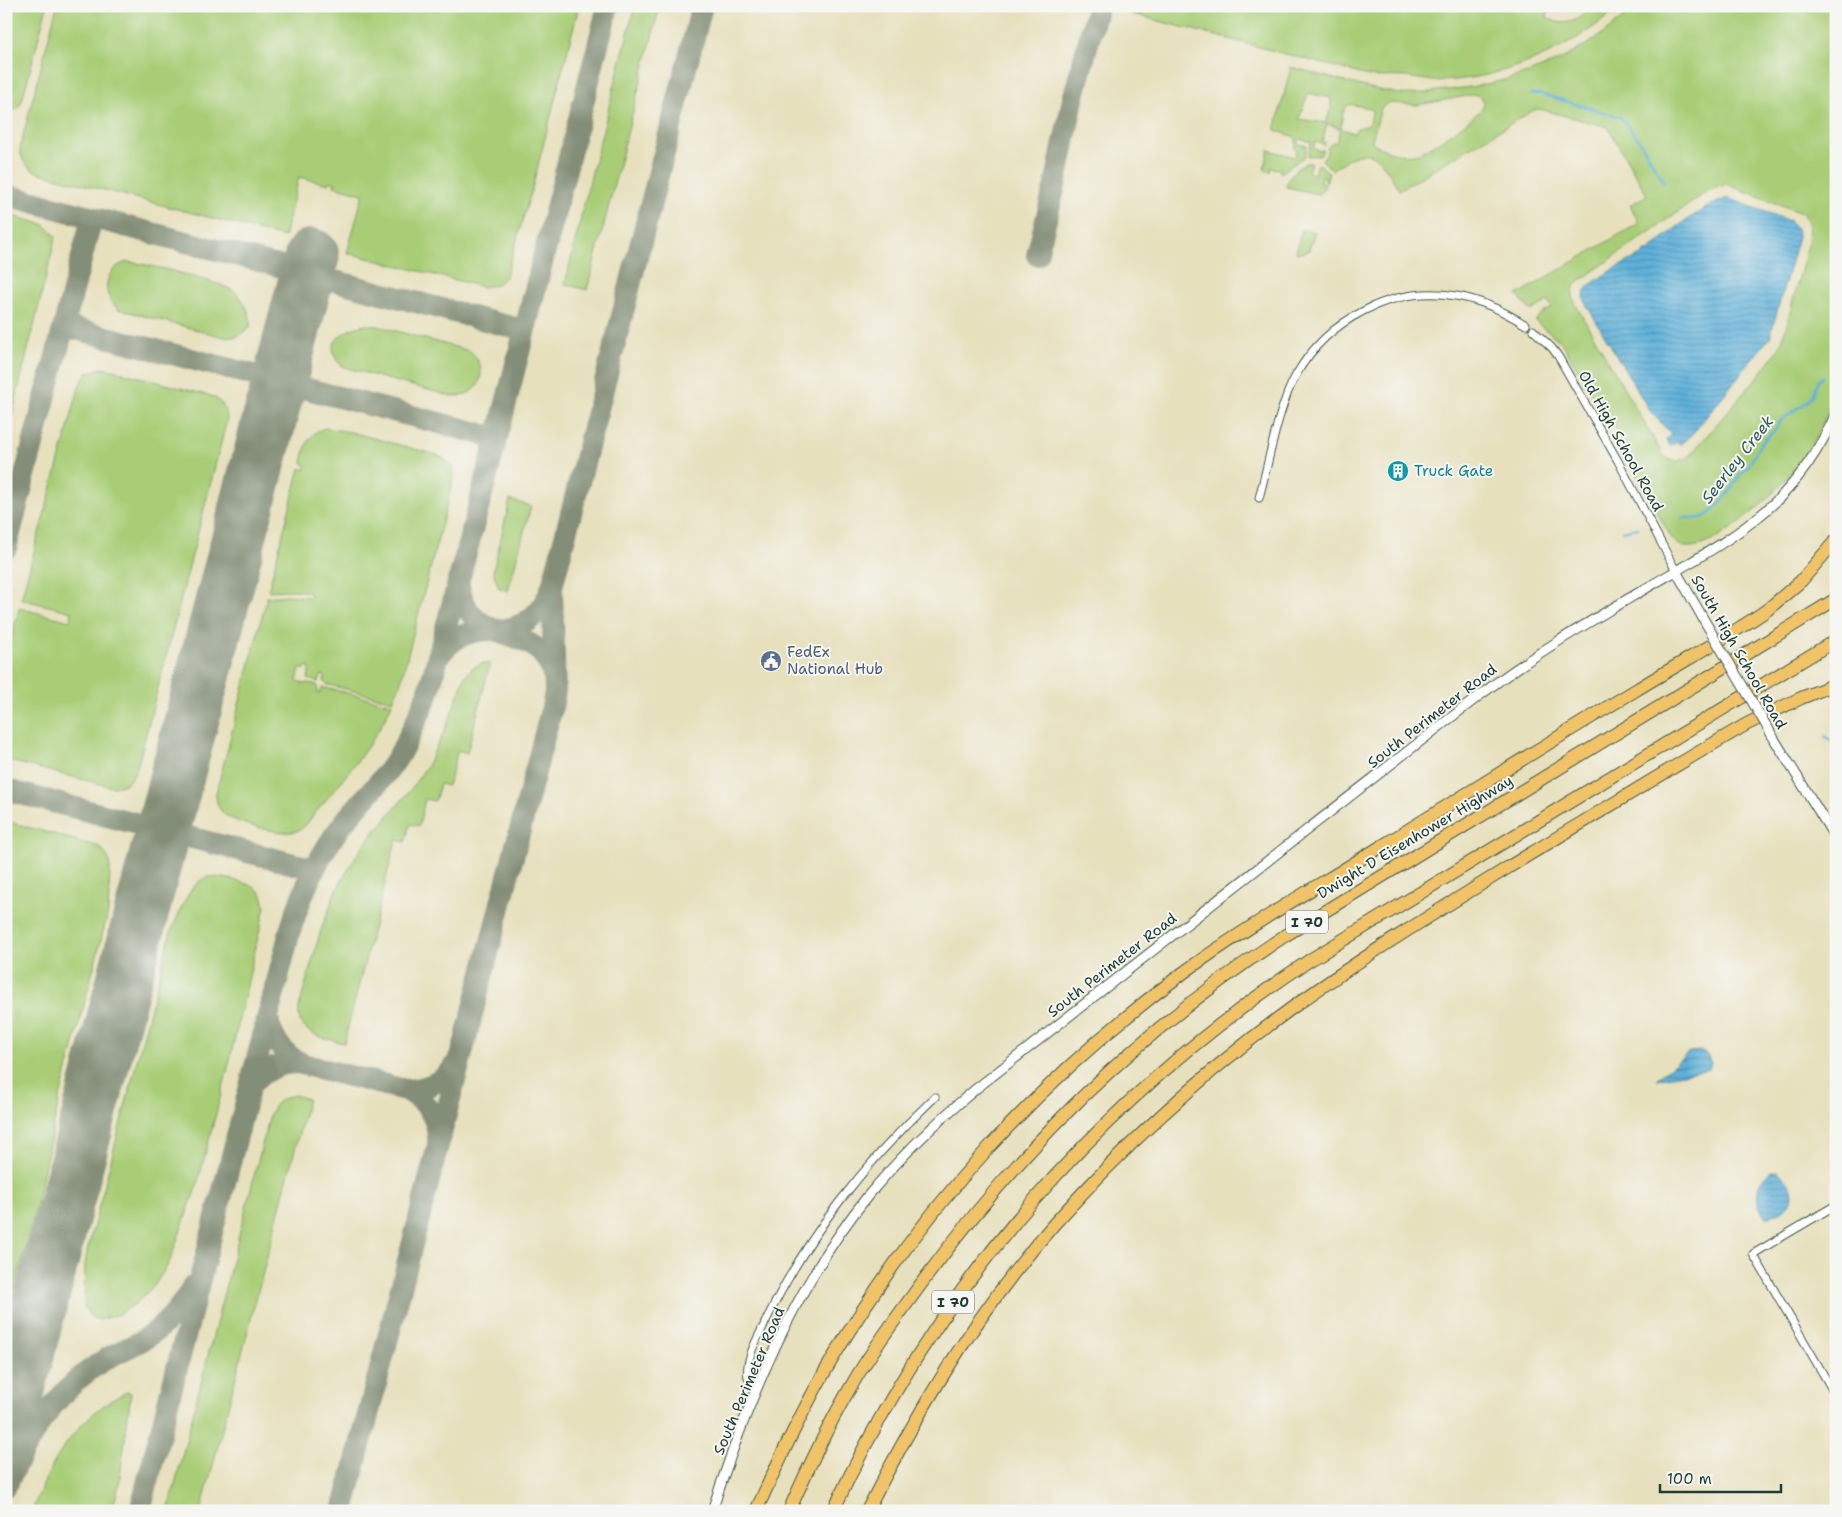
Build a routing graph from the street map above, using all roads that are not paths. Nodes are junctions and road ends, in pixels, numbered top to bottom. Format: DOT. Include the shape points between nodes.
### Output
graph roads {
  1 [pos="1526,325"];
  2 [pos="1533,330"];
  3 [pos="1836,412"];
  4 [pos="1259,498"];
  5 [pos="1836,540"];
  6 [pos="1676,571"];
  7 [pos="1836,599"];
  8 [pos="1836,640"];
  9 [pos="1836,684"];
  10 [pos="1836,839"];
  11 [pos="935,1097"];
  12 [pos="1836,1205"];
  13 [pos="760,1384"];
  14 [pos="1836,1396"];
  15 [pos="712,1511"];
  16 [pos="756,1511"];
  17 [pos="788,1511"];
  18 [pos="833,1511"];
  19 [pos="867,1511"];
  1 -- 4 [label="street" via="1487,304 1455,295 1406,297 1353,316 1316,347 1296,374 1286,396"];
  2 -- 6 [label="street, Old High School Road" via="1558,356"];
  3 -- 6 [label="street, South High School Road" via="1810,461 1780,498 1741,531"];
  5 -- 16 [label="highway" via="1801,581 1760,615 1226,943 1136,1010 1062,1073 956,1186 883,1281 814,1391"];
  6 -- 10 [label="street, South High School Road, bridge"];
  6 -- 13 [label="street, South Perimeter Road" via="1536,656 1482,694 944,1115 891,1169 846,1225 792,1314"];
  7 -- 17 [label="highway, Dwight D Eisenhower Highway / I 70" via="1286,935 1207,990 1132,1050 1027,1152 943,1254 853,1383"];
  8 -- 18 [label="highway, I 70" via="1310,960 1239,1009 1173,1061 1061,1170 976,1270 905,1376"];
  9 -- 19 [label="highway" via="1748,724 1422,920 1290,1009 1204,1079 1112,1163 1054,1224 1016,1271 938,1382"];
  11 -- 13 [label="street" via="882,1151 812,1238 752,1350 746,1370 748,1378"];
  12 -- 14 [label="street" via="1753,1254"];
  13 -- 15 [label="street, South Perimeter Road"];
}
